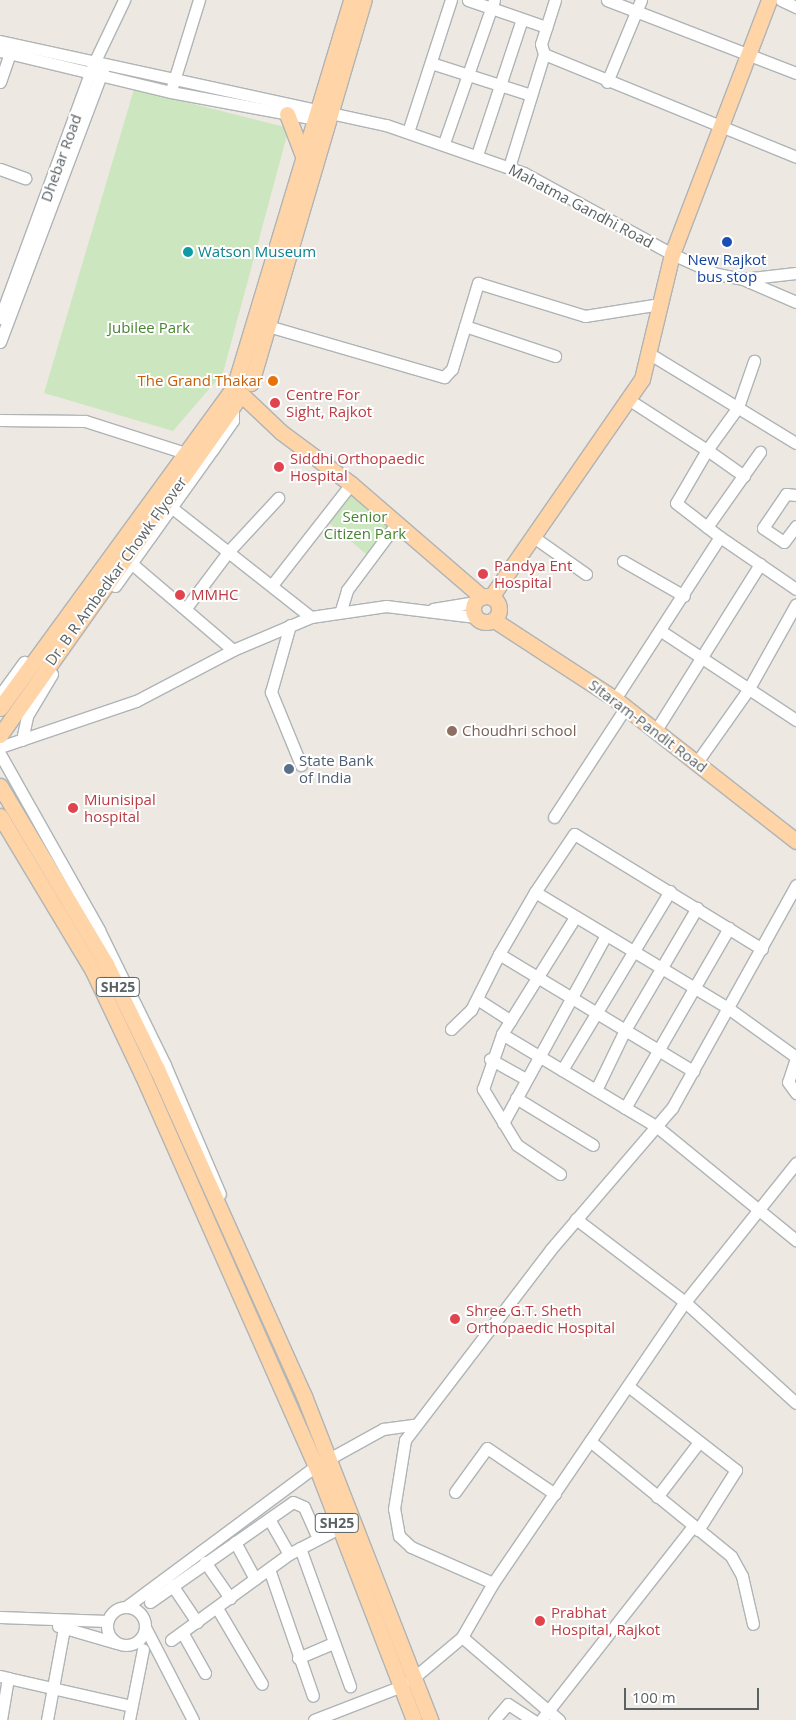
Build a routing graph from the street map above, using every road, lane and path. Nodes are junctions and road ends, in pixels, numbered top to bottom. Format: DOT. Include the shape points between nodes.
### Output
graph roads {
  1 [pos="124,0"];
  2 [pos="199,0"];
  3 [pos="351,0"];
  4 [pos="364,0"];
  5 [pos="451,0"];
  6 [pos="468,0"];
  7 [pos="555,0"];
  8 [pos="607,0"];
  9 [pos="641,0"];
  10 [pos="768,0"];
  11 [pos="781,0"];
  12 [pos="493,4"];
  13 [pos="796,7"];
  14 [pos="636,12"];
  15 [pos="522,19"];
  16 [pos="546,27"];
  17 [pos="0,41"];
  18 [pos="5,52"];
  19 [pos="746,52"];
  20 [pos="544,54"];
  21 [pos="431,63"];
  22 [pos="98,69"];
  23 [pos="796,72"];
  24 [pos="469,75"];
  25 [pos="0,82"];
  26 [pos="607,82"];
  27 [pos="500,85"];
  28 [pos="172,87"];
  29 [pos="531,95"];
  30 [pos="287,114"];
  31 [pos="326,115"];
  32 [pos="720,124"];
  33 [pos="408,132"];
  34 [pos="444,143"];
  35 [pos="477,155"];
  36 [pos="303,156"];
  37 [pos="796,157"];
  38 [pos="509,167"];
  39 [pos="0,169"];
  40 [pos="25,178"];
  41 [pos="672,254"];
  42 [pos="796,273"];
  43 [pos="743,279"];
  44 [pos="796,302"];
  45 [pos="660,304"];
  46 [pos="0,318"];
  47 [pos="262,325"];
  48 [pos="466,326"];
  49 [pos="0,342"];
  50 [pos="650,354"];
  51 [pos="555,356"];
  52 [pos="754,361"];
  53 [pos="242,388"];
  54 [pos="631,401"];
  55 [pos="228,406"];
  56 [pos="738,407"];
  57 [pos="0,420"];
  58 [pos="218,421"];
  59 [pos="796,443"];
  60 [pos="707,450"];
  61 [pos="179,451"];
  62 [pos="760,452"];
  63 [pos="744,476"];
  64 [pos="351,484"];
  65 [pos="796,495"];
  66 [pos="278,498"];
  67 [pos="171,507"];
  68 [pos="397,523"];
  69 [pos="796,526"];
  70 [pos="707,527"];
  71 [pos="532,536"];
  72 [pos="720,537"];
  73 [pos="228,552"];
  74 [pos="623,561"];
  75 [pos="132,563"];
  76 [pos="760,564"];
  77 [pos="586,574"];
  78 [pos="272,585"];
  79 [pos="796,589"];
  80 [pos="684,596"];
  81 [pos="796,604"];
  82 [pos="486,607"];
  83 [pos="186,608"];
  84 [pos="341,610"];
  85 [pos="311,617"];
  86 [pos="290,625"];
  87 [pos="661,631"];
  88 [pos="233,650"];
  89 [pos="703,659"];
  90 [pos="748,690"];
  91 [pos="0,695"];
  92 [pos="621,703"];
  93 [pos="0,708"];
  94 [pos="796,720"];
  95 [pos="656,730"];
  96 [pos="0,735"];
  97 [pos="22,740"];
  98 [pos="0,747"];
  99 [pos="0,754"];
  100 [pos="697,762"];
  101 [pos="301,765"];
  102 [pos="0,786"];
  103 [pos="0,816"];
  104 [pos="554,817"];
  105 [pos="0,826"];
  106 [pos="796,841"];
  107 [pos="796,885"];
  108 [pos="670,891"];
  109 [pos="535,892"];
  110 [pos="697,908"];
  111 [pos="575,917"];
  112 [pos="729,928"];
  113 [pos="606,935"];
  114 [pos="762,949"];
  115 [pos="632,951"];
  116 [pos="498,954"];
  117 [pos="662,969"];
  118 [pos="540,978"];
  119 [pos="692,987"];
  120 [pos="570,997"];
  121 [pos="478,999"];
  122 [pos="728,1008"];
  123 [pos="598,1014"];
  124 [pos="511,1021"];
  125 [pos="451,1029"];
  126 [pos="625,1030"];
  127 [pos="502,1034"];
  128 [pos="656,1048"];
  129 [pos="538,1055"];
  130 [pos="796,1058"];
  131 [pos="490,1059"];
  132 [pos="562,1070"];
  133 [pos="693,1070"];
  134 [pos="526,1079"];
  135 [pos="596,1090"];
  136 [pos="796,1093"];
  137 [pos="516,1098"];
  138 [pos="625,1108"];
  139 [pos="503,1123"];
  140 [pos="656,1126"];
  141 [pos="593,1144"];
  142 [pos="796,1163"];
  143 [pos="560,1174"];
  144 [pos="216,1200"];
  145 [pos="758,1206"];
  146 [pos="202,1208"];
  147 [pos="576,1219"];
  148 [pos="796,1240"];
  149 [pos="685,1302"];
  150 [pos="628,1386"];
  151 [pos="796,1403"];
  152 [pos="413,1425"];
  153 [pos="590,1441"];
  154 [pos="699,1442"];
  155 [pos="322,1462"];
  156 [pos="456,1492"];
  157 [pos="555,1494"];
  158 [pos="657,1497"];
  159 [pos="269,1518"];
  160 [pos="339,1528"];
  161 [pos="696,1528"];
  162 [pos="318,1538"];
  163 [pos="235,1542"];
  164 [pos="300,1548"];
  165 [pos="289,1554"];
  166 [pos="205,1562"];
  167 [pos="269,1568"];
  168 [pos="255,1579"];
  169 [pos="493,1583"];
  170 [pos="172,1585"];
  171 [pos="230,1598"];
  172 [pos="150,1602"];
  173 [pos="126,1606"];
  174 [pos="217,1608"];
  175 [pos="0,1617"];
  176 [pos="34,1618"];
  177 [pos="107,1621"];
  178 [pos="197,1622"];
  179 [pos="754,1624"];
  180 [pos="64,1628"];
  181 [pos="146,1629"];
  182 [pos="182,1632"];
  183 [pos="462,1636"];
  184 [pos="171,1640"];
  185 [pos="116,1643"];
  186 [pos="333,1643"];
  187 [pos="140,1646"];
  188 [pos="298,1658"];
  189 [pos="165,1661"];
  190 [pos="205,1673"];
  191 [pos="4,1677"];
  192 [pos="262,1684"];
  193 [pos="405,1684"];
  194 [pos="350,1686"];
  195 [pos="52,1689"];
  196 [pos="313,1696"];
  197 [pos="131,1706"];
  198 [pos="544,1716"];
  199 [pos="1,1720"];
  200 [pos="47,1720"];
  201 [pos="129,1720"];
  202 [pos="193,1720"];
  203 [pos="314,1720"];
  204 [pos="414,1720"];
  205 [pos="430,1720"];
  206 [pos="494,1720"];
  207 [pos="533,1720"];
  208 [pos="559,1720"];
  1 -- 22 [label="street, Dhebar Road"];
  2 -- 28 [label="street"];
  3 -- 31 [label="main road"];
  4 -- 31 [label="main road"];
  5 -- 21 [label="street"];
  6 -- 12 [label="street"];
  7 -- 16 [label="street"];
  8 -- 14 [label="street"];
  9 -- 14 [label="street"];
  10 -- 19 [label="main road"];
  11 -- 13 [label="street"];
  12 -- 15 [label="street"];
  12 -- 24 [label="street"];
  14 -- 19 [label="street"];
  14 -- 26 [label="street"];
  15 -- 16 [label="street"];
  15 -- 27 [label="street"];
  16 -- 20 [label="street" via="540,51"];
  17 -- 22 [label="street"];
  18 -- 22 [label="street"];
  18 -- 25 [label="street"];
  19 -- 23 [label="street"];
  19 -- 32 [label="main road"];
  20 -- 26 [label="street"];
  20 -- 29 [label="street"];
  21 -- 24 [label="street"];
  21 -- 33 [label="street"];
  22 -- 28 [label="street"];
  22 -- 46 [label="street, Dhebar Road"];
  22 -- 49 [label="street, Dhebar Road"];
  24 -- 27 [label="street"];
  24 -- 34 [label="street"];
  26 -- 32 [label="street"];
  27 -- 29 [label="street"];
  27 -- 35 [label="street"];
  28 -- 30 [label="street"];
  28 -- 31 [label="street"];
  29 -- 38 [label="street"];
  30 -- 31 [label="street"];
  30 -- 36 [label="main road" via="300,140"];
  31 -- 33 [label="street, Mahatma Gandhi Road"];
  31 -- 36 [label="main road"];
  31 -- 47 [label="main road"];
  32 -- 37 [label="street"];
  32 -- 41 [label="main road"];
  33 -- 34 [label="street, Mahatma Gandhi Road"];
  34 -- 35 [label="street, Mahatma Gandhi Road"];
  35 -- 38 [label="street, Mahatma Gandhi Road"];
  36 -- 47 [label="main road"];
  38 -- 41 [label="street, Mahatma Gandhi Road"];
  39 -- 40 [label="street"];
  41 -- 43 [label="street, Mahatma Gandhi Road"];
  41 -- 45 [label="main road"];
  42 -- 43 [label="street"];
  43 -- 44 [label="street, Mahatma Gandhi Road"];
  45 -- 48 [label="street" via="585,316 478,283"];
  45 -- 50 [label="main road"];
  47 -- 48 [label="street" via="444,377 452,369"];
  47 -- 53 [label="main road, Dr. B R Ambedkar Chowk Flyover"];
  48 -- 51 [label="street"];
  50 -- 54 [label="main road"];
  50 -- 56 [label="street"];
  52 -- 56 [label="street"];
  53 -- 55 [label="main road, Dr. B R Ambedkar Chowk Flyover"];
  53 -- 64 [label="main road, Sitaram-Pandit Road" via="291,436"];
  54 -- 60 [label="street"];
  54 -- 71 [label="main road"];
  55 -- 58 [label="main road, Dr. B R Ambedkar Chowk Flyover"];
  55 -- 61 [label="street" via="212,406"];
  55 -- 67 [label="street" via="232,420"];
  56 -- 59 [label="street"];
  56 -- 60 [label="street"];
  57 -- 61 [label="street" via="85,421"];
  58 -- 93 [label="main road, Dr. B R Ambedkar Chowk Flyover"];
  58 -- 96 [label="main road, Dr. B R Ambedkar Chowk Flyover"];
  60 -- 63 [label="street"];
  60 -- 70 [label="street" via="676,503"];
  61 -- 91 [label="street"];
  62 -- 63 [label="street"];
  63 -- 70 [label="street"];
  64 -- 68 [label="main road, Sitaram-Pandit Road"];
  64 -- 78 [label="street"];
  65 -- 69 [label="street" via="786,494 763,528 784,542"];
  66 -- 73 [label="street"];
  67 -- 73 [label="street"];
  67 -- 75 [label="street"];
  68 -- 82 [label="main road, Sitaram-Pandit Road"];
  68 -- 84 [label="street" via="347,590"];
  70 -- 72 [label="street"];
  71 -- 77 [label="street"];
  71 -- 82 [label="main road"];
  72 -- 76 [label="street"];
  72 -- 80 [label="street"];
  73 -- 78 [label="street"];
  73 -- 83 [label="street"];
  74 -- 80 [label="street"];
  75 -- 83 [label="street"];
  75 -- 97 [label="street" via="42,689 27,716"];
  76 -- 79 [label="street"];
  76 -- 89 [label="street"];
  78 -- 85 [label="street"];
  80 -- 87 [label="street"];
  81 -- 90 [label="street"];
  82 -- 84 [label="street"];
  82 -- 92 [label="main road, Sitaram-Pandit Road"];
  83 -- 88 [label="street"];
  84 -- 85 [label="street"];
  85 -- 86 [label="street"];
  86 -- 88 [label="street"];
  86 -- 101 [label="street" via="271,692"];
  87 -- 89 [label="street"];
  87 -- 92 [label="street"];
  88 -- 97 [label="street" via="136,701"];
  89 -- 90 [label="street"];
  89 -- 95 [label="street"];
  90 -- 94 [label="street"];
  90 -- 100 [label="street"];
  92 -- 95 [label="main road, Sitaram-Pandit Road"];
  92 -- 104 [label="street"];
  95 -- 100 [label="main road, Sitaram-Pandit Road"];
  97 -- 98 [label="street"];
  99 -- 144 [label="street" via="99,930 165,1065 212,1171 220,1194"];
  100 -- 106 [label="main road, Sitaram-Pandit Road"];
  102 -- 144 [label="main road, SH25" via="106,964"];
  103 -- 146 [label="main road, SH25" via="93,971"];
  105 -- 146 [label="street" via="87,970 198,1206"];
  107 -- 114 [label="street"];
  108 -- 109 [label="street" via="574,834"];
  108 -- 110 [label="street"];
  108 -- 115 [label="street"];
  109 -- 111 [label="street"];
  109 -- 116 [label="street"];
  110 -- 112 [label="street"];
  110 -- 117 [label="street"];
  111 -- 113 [label="street"];
  111 -- 118 [label="street"];
  112 -- 114 [label="street"];
  112 -- 119 [label="street"];
  113 -- 115 [label="street"];
  113 -- 120 [label="street"];
  114 -- 122 [label="street"];
  115 -- 117 [label="street"];
  115 -- 123 [label="street"];
  116 -- 118 [label="street"];
  116 -- 121 [label="street"];
  117 -- 119 [label="street"];
  117 -- 126 [label="street"];
  118 -- 120 [label="street"];
  118 -- 124 [label="street"];
  119 -- 122 [label="street"];
  119 -- 128 [label="street"];
  120 -- 123 [label="street"];
  120 -- 129 [label="street"];
  121 -- 124 [label="street"];
  121 -- 125 [label="street"];
  122 -- 130 [label="street"];
  122 -- 133 [label="street"];
  123 -- 126 [label="street"];
  123 -- 132 [label="street"];
  124 -- 127 [label="street"];
  126 -- 128 [label="street"];
  126 -- 135 [label="street"];
  127 -- 129 [label="street"];
  127 -- 131 [label="street"];
  128 -- 133 [label="street"];
  128 -- 138 [label="street"];
  129 -- 132 [label="street"];
  129 -- 134 [label="street"];
  130 -- 136 [label="street" via="788,1082"];
  131 -- 134 [label="street"];
  131 -- 139 [label="street" via="483,1089"];
  132 -- 135 [label="street"];
  133 -- 140 [label="street"];
  134 -- 137 [label="street"];
  135 -- 138 [label="street"];
  137 -- 139 [label="street"];
  137 -- 141 [label="street"];
  138 -- 140 [label="street"];
  139 -- 143 [label="street" via="517,1145"];
  140 -- 145 [label="street"];
  140 -- 147 [label="street"];
  142 -- 145 [label="street"];
  144 -- 155 [label="main road, SH25"];
  145 -- 148 [label="street"];
  145 -- 149 [label="street"];
  146 -- 155 [label="main road, SH25"];
  147 -- 149 [label="street"];
  147 -- 152 [label="street"];
  149 -- 150 [label="street"];
  149 -- 151 [label="street"];
  150 -- 153 [label="street"];
  150 -- 154 [label="street"];
  152 -- 155 [label="street" via="383,1429"];
  152 -- 169 [label="street" via="402,1455 394,1509 399,1536 412,1547"];
  153 -- 157 [label="street"];
  153 -- 158 [label="street"];
  154 -- 158 [label="street"];
  154 -- 161 [label="street" via="736,1470"];
  155 -- 160 [label="main road, SH25"];
  155 -- 173 [label="street"];
  155 -- 193 [label="main road, SH25"];
  156 -- 157 [label="street" via="487,1448"];
  157 -- 169 [label="street"];
  158 -- 161 [label="street"];
  159 -- 162 [label="street" via="293,1502 298,1504"];
  159 -- 163 [label="street"];
  159 -- 165 [label="street"];
  160 -- 162 [label="street"];
  160 -- 193 [label="main road, SH25"];
  161 -- 179 [label="street" via="737,1564"];
  161 -- 198 [label="street"];
  162 -- 164 [label="street"];
  163 -- 166 [label="street"];
  163 -- 168 [label="street"];
  164 -- 165 [label="street"];
  164 -- 186 [label="street"];
  165 -- 167 [label="street"];
  166 -- 170 [label="street"];
  166 -- 171 [label="street"];
  167 -- 168 [label="street"];
  167 -- 188 [label="street"];
  168 -- 171 [label="street"];
  169 -- 183 [label="street"];
  170 -- 172 [label="street"];
  170 -- 178 [label="street"];
  171 -- 174 [label="street"];
  173 -- 177 [label="street" via="114,1610"];
  173 -- 181 [label="street" via="142,1614"];
  174 -- 178 [label="street"];
  174 -- 192 [label="street"];
  175 -- 176 [label="street"];
  176 -- 177 [label="street"];
  176 -- 180 [label="street"];
  177 -- 185 [label="street" via="107,1631"];
  178 -- 182 [label="street"];
  180 -- 185 [label="street"];
  180 -- 195 [label="street"];
  181 -- 187 [label="street"];
  181 -- 189 [label="street"];
  182 -- 184 [label="street"];
  182 -- 190 [label="street"];
  183 -- 193 [label="street"];
  183 -- 198 [label="street"];
  185 -- 187 [label="street"];
  186 -- 188 [label="street"];
  186 -- 194 [label="street"];
  187 -- 189 [label="street"];
  187 -- 197 [label="street"];
  188 -- 196 [label="street"];
  189 -- 202 [label="street"];
  191 -- 195 [label="street"];
  191 -- 199 [label="street"];
  193 -- 203 [label="street"];
  193 -- 204 [label="main road, SH25"];
  193 -- 205 [label="main road, SH25"];
  195 -- 197 [label="street"];
  195 -- 200 [label="street"];
  197 -- 201 [label="street"];
  198 -- 208 [label="street"];
  206 -- 207 [label="street" via="508,1704"];
}
